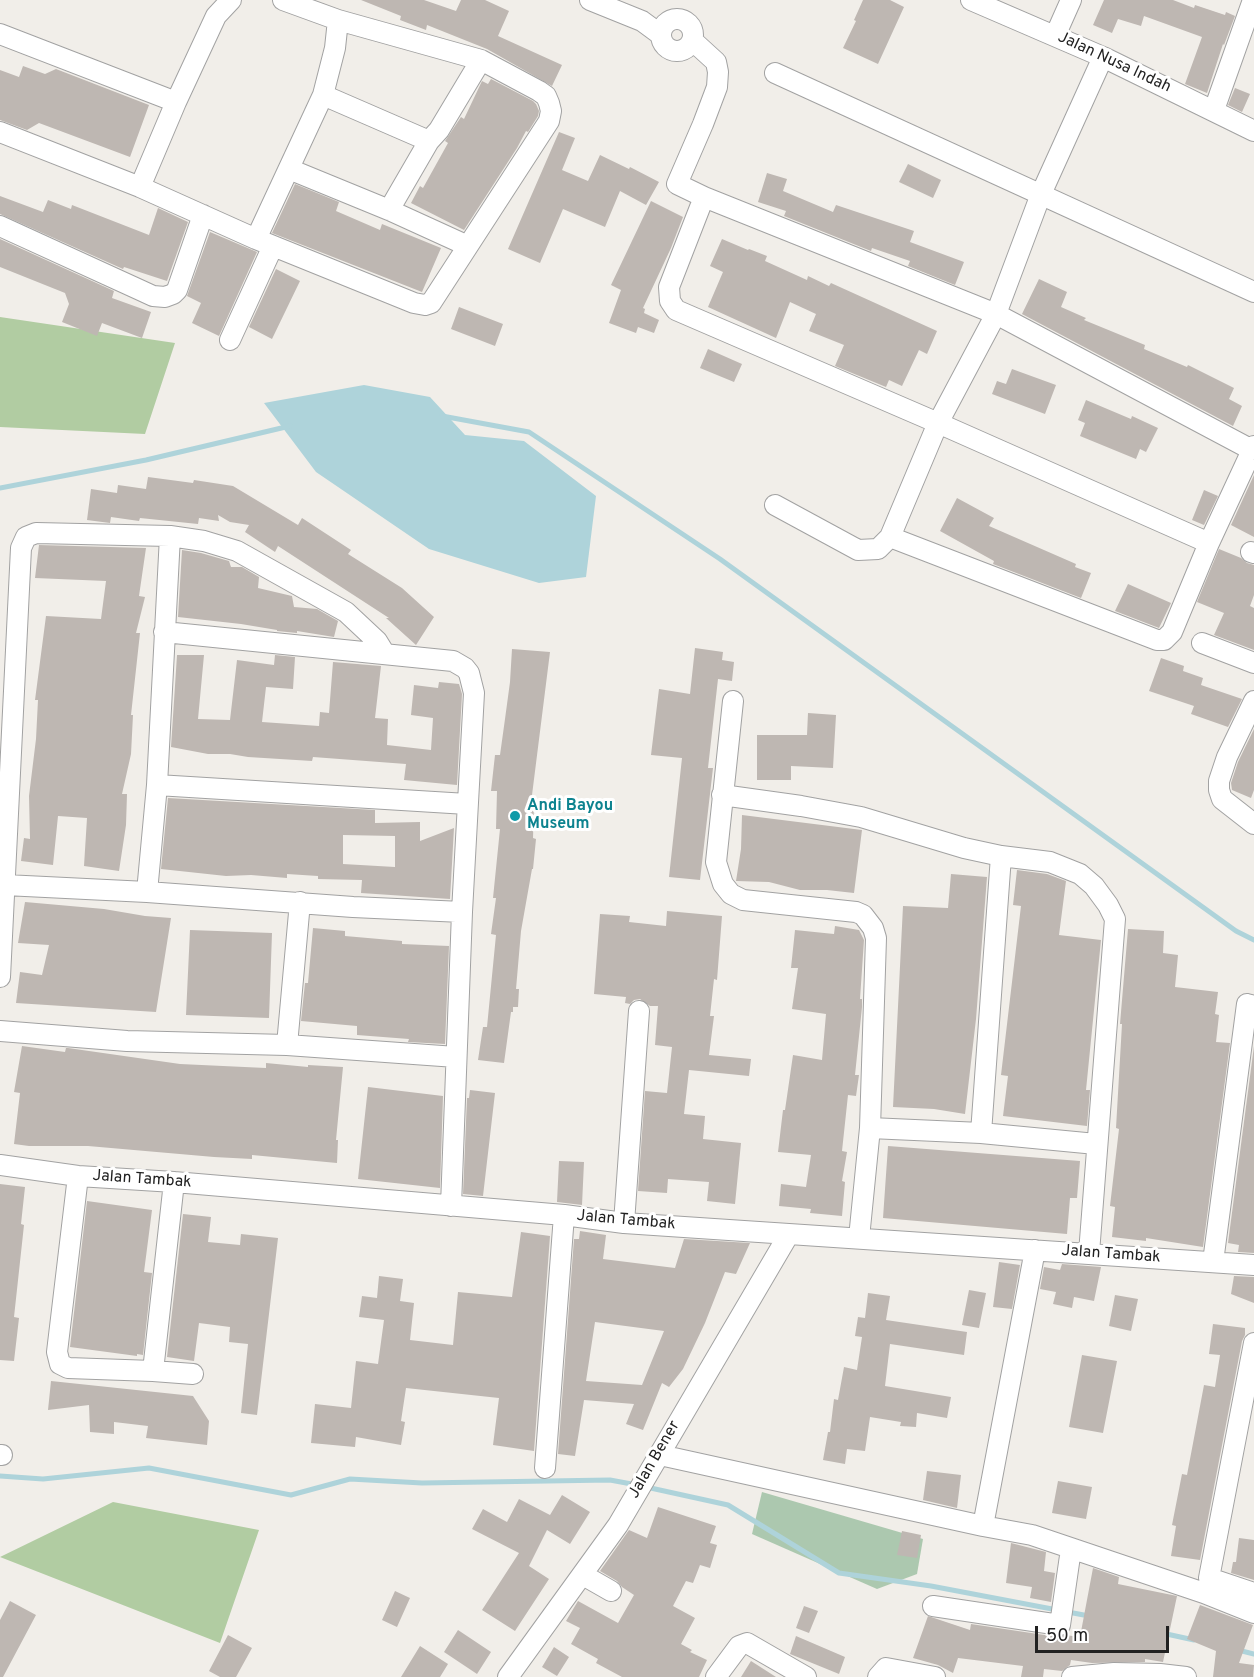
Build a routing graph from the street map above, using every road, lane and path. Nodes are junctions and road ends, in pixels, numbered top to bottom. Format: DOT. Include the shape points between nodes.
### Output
graph roads {
  1 [pos="231,0"];
  2 [pos="283,0"];
  3 [pos="590,0"];
  4 [pos="678,0"];
  5 [pos="971,0"];
  6 [pos="1071,0"];
  7 [pos="1247,2"];
  8 [pos="338,20"];
  9 [pos="666,27"];
  10 [pos="0,34"];
  11 [pos="1055,36"];
  12 [pos="693,41"];
  13 [pos="1103,57"];
  14 [pos="481,60"];
  15 [pos="775,73"];
  16 [pos="323,95"];
  17 [pos="176,102"];
  18 [pos="1214,110"];
  19 [pos="1254,131"];
  20 [pos="0,132"];
  21 [pos="429,141"];
  22 [pos="290,169"];
  23 [pos="140,188"];
  24 [pos="1041,194"];
  25 [pos="704,197"];
  26 [pos="389,210"];
  27 [pos="203,215"];
  28 [pos="0,226"];
  29 [pos="265,242"];
  30 [pos="468,246"];
  31 [pos="1254,292"];
  32 [pos="996,314"];
  33 [pos="230,340"];
  34 [pos="938,423"];
  35 [pos="1253,448"];
  36 [pos="775,505"];
  37 [pos="170,536"];
  38 [pos="890,537"];
  39 [pos="1209,543"];
  40 [pos="164,632"];
  41 [pos="1202,643"];
  42 [pos="385,654"];
  43 [pos="1254,663"];
  44 [pos="733,700"];
  45 [pos="1254,701"];
  46 [pos="4,785"];
  47 [pos="157,785"];
  48 [pos="722,795"];
  49 [pos="466,804"];
  50 [pos="1254,824"];
  51 [pos="1001,856"];
  52 [pos="5,885"];
  53 [pos="147,892"];
  54 [pos="300,902"];
  55 [pos="462,912"];
  56 [pos="0,977"];
  57 [pos="1254,1006"];
  58 [pos="639,1011"];
  59 [pos="0,1031"];
  60 [pos="287,1045"];
  61 [pos="456,1057"];
  62 [pos="870,1128"];
  63 [pos="981,1133"];
  64 [pos="1096,1144"];
  65 [pos="0,1165"];
  66 [pos="78,1176"];
  67 [pos="174,1182"];
  68 [pos="451,1206"];
  69 [pos="564,1215"];
  70 [pos="624,1223"];
  71 [pos="789,1234"];
  72 [pos="859,1238"];
  73 [pos="1035,1250"];
  74 [pos="1089,1253"];
  75 [pos="1213,1262"];
  76 [pos="1254,1265"];
  77 [pos="1254,1343"];
  78 [pos="153,1371"];
  79 [pos="193,1374"];
  80 [pos="660,1455"];
  81 [pos="545,1468"];
  82 [pos="983,1526"];
  83 [pos="1071,1549"];
  84 [pos="583,1575"];
  85 [pos="611,1591"];
  86 [pos="1254,1593"];
  87 [pos="933,1606"];
  88 [pos="1254,1613"];
  89 [pos="508,1677"];
  90 [pos="716,1677"];
  91 [pos="806,1677"];
  92 [pos="878,1677"];
  93 [pos="935,1677"];
  94 [pos="1071,1677"];
  95 [pos="1186,1677"];
  1 -- 17 [label="street" via="216,16"];
  2 -- 8 [label="street"];
  3 -- 9 [label="street"];
  4 -- 9 [label="street"];
  5 -- 11 [label="street, Jalan Nusa Indah"];
  6 -- 11 [label="street"];
  7 -- 18 [label="street"];
  8 -- 14 [label="street"];
  8 -- 16 [label="street"];
  9 -- 12 [label="street" via="679,19 690,25"];
  9 -- 12 [label="street" via="665,47 670,51 684,51"];
  10 -- 17 [label="street"];
  11 -- 13 [label="street, Jalan Nusa Indah"];
  12 -- 25 [label="street" via="716,62 717,87 677,184"];
  13 -- 18 [label="street, Jalan Nusa Indah"];
  13 -- 24 [label="street"];
  14 -- 21 [label="street"];
  14 -- 30 [label="street" via="546,96 551,111 549,121"];
  15 -- 24 [label="street"];
  16 -- 21 [label="street"];
  16 -- 22 [label="street"];
  17 -- 23 [label="street"];
  18 -- 19 [label="street, Jalan Nusa Indah"];
  20 -- 23 [label="street"];
  21 -- 26 [label="street"];
  22 -- 26 [label="street"];
  22 -- 29 [label="street"];
  23 -- 27 [label="street"];
  24 -- 31 [label="street"];
  24 -- 32 [label="street"];
  25 -- 32 [label="street"];
  25 -- 34 [label="street" via="669,286 670,301 676,310"];
  26 -- 30 [label="street"];
  27 -- 28 [label="street" via="177,290 165,297 153,296"];
  27 -- 29 [label="street"];
  29 -- 30 [label="street" via="425,305 439,293"];
  29 -- 33 [label="street"];
  32 -- 34 [label="street"];
  32 -- 35 [label="street"];
  34 -- 38 [label="street"];
  34 -- 39 [label="street"];
  35 -- 39 [label="street"];
  36 -- 38 [label="street" via="858,550 878,549"];
  37 -- 40 [label="street"];
  37 -- 42 [label="street" via="237,551 345,612"];
  37 -- 46 [label="street" via="36,533 26,537 21,548"];
  38 -- 39 [label="street" via="1161,640 1172,632"];
  40 -- 42 [label="street"];
  40 -- 47 [label="street"];
  41 -- 43 [label="street"];
  42 -- 49 [label="street" via="453,661 469,673 474,693"];
  44 -- 48 [label="street"];
  45 -- 50 [label="street" via="1224,763 1219,790 1222,799"];
  46 -- 52 [label="street"];
  47 -- 49 [label="street"];
  47 -- 53 [label="street"];
  48 -- 51 [label="street" via="861,817 964,849"];
  48 -- 62 [label="street" via="716,862 731,894 760,903 856,912 873,928 876,938"];
  49 -- 55 [label="street"];
  51 -- 63 [label="street"];
  51 -- 64 [label="street" via="1050,862 1080,874 1094,886 1114,919"];
  52 -- 53 [label="street"];
  52 -- 56 [label="street"];
  53 -- 54 [label="street"];
  54 -- 55 [label="street"];
  54 -- 60 [label="street"];
  55 -- 61 [label="street"];
  57 -- 75 [label="street" via="1247,1004"];
  58 -- 70 [label="street"];
  59 -- 60 [label="street" via="127,1041"];
  60 -- 61 [label="street"];
  61 -- 68 [label="street"];
  62 -- 63 [label="street"];
  62 -- 72 [label="street"];
  63 -- 64 [label="street"];
  64 -- 74 [label="street"];
  65 -- 66 [label="street, Jalan Tambak"];
  66 -- 67 [label="street, Jalan Tambak"];
  66 -- 78 [label="street" via="57,1352 60,1364 68,1368"];
  67 -- 68 [label="street, Jalan Tambak"];
  67 -- 78 [label="street"];
  68 -- 69 [label="street, Jalan Tambak"];
  69 -- 70 [label="street, Jalan Tambak"];
  69 -- 81 [label="street"];
  70 -- 71 [label="street, Jalan Tambak"];
  71 -- 72 [label="street, Jalan Tambak"];
  71 -- 80 [label="street, Jalan Bener"];
  72 -- 73 [label="street, Jalan Tambak"];
  73 -- 74 [label="street, Jalan Tambak"];
  73 -- 82 [label="street"];
  74 -- 75 [label="street, Jalan Tambak"];
  75 -- 76 [label="street, Jalan Tambak"];
  77 -- 86 [label="street" via="1209,1578"];
  78 -- 79 [label="street"];
  80 -- 82 [label="street"];
  80 -- 84 [label="street, Jalan Bener"];
  82 -- 83 [label="street" via="1032,1535"];
  83 -- 87 [label="street" via="1060,1625"];
  83 -- 88 [label="street"];
  84 -- 85 [label="street"];
  84 -- 89 [label="street, Jalan Bener"];
  90 -- 91 [label="street" via="739,1646 747,1643"];
  92 -- 93 [label="street" via="886,1668"];
  94 -- 95 [label="street" via="1126,1673"];
}
